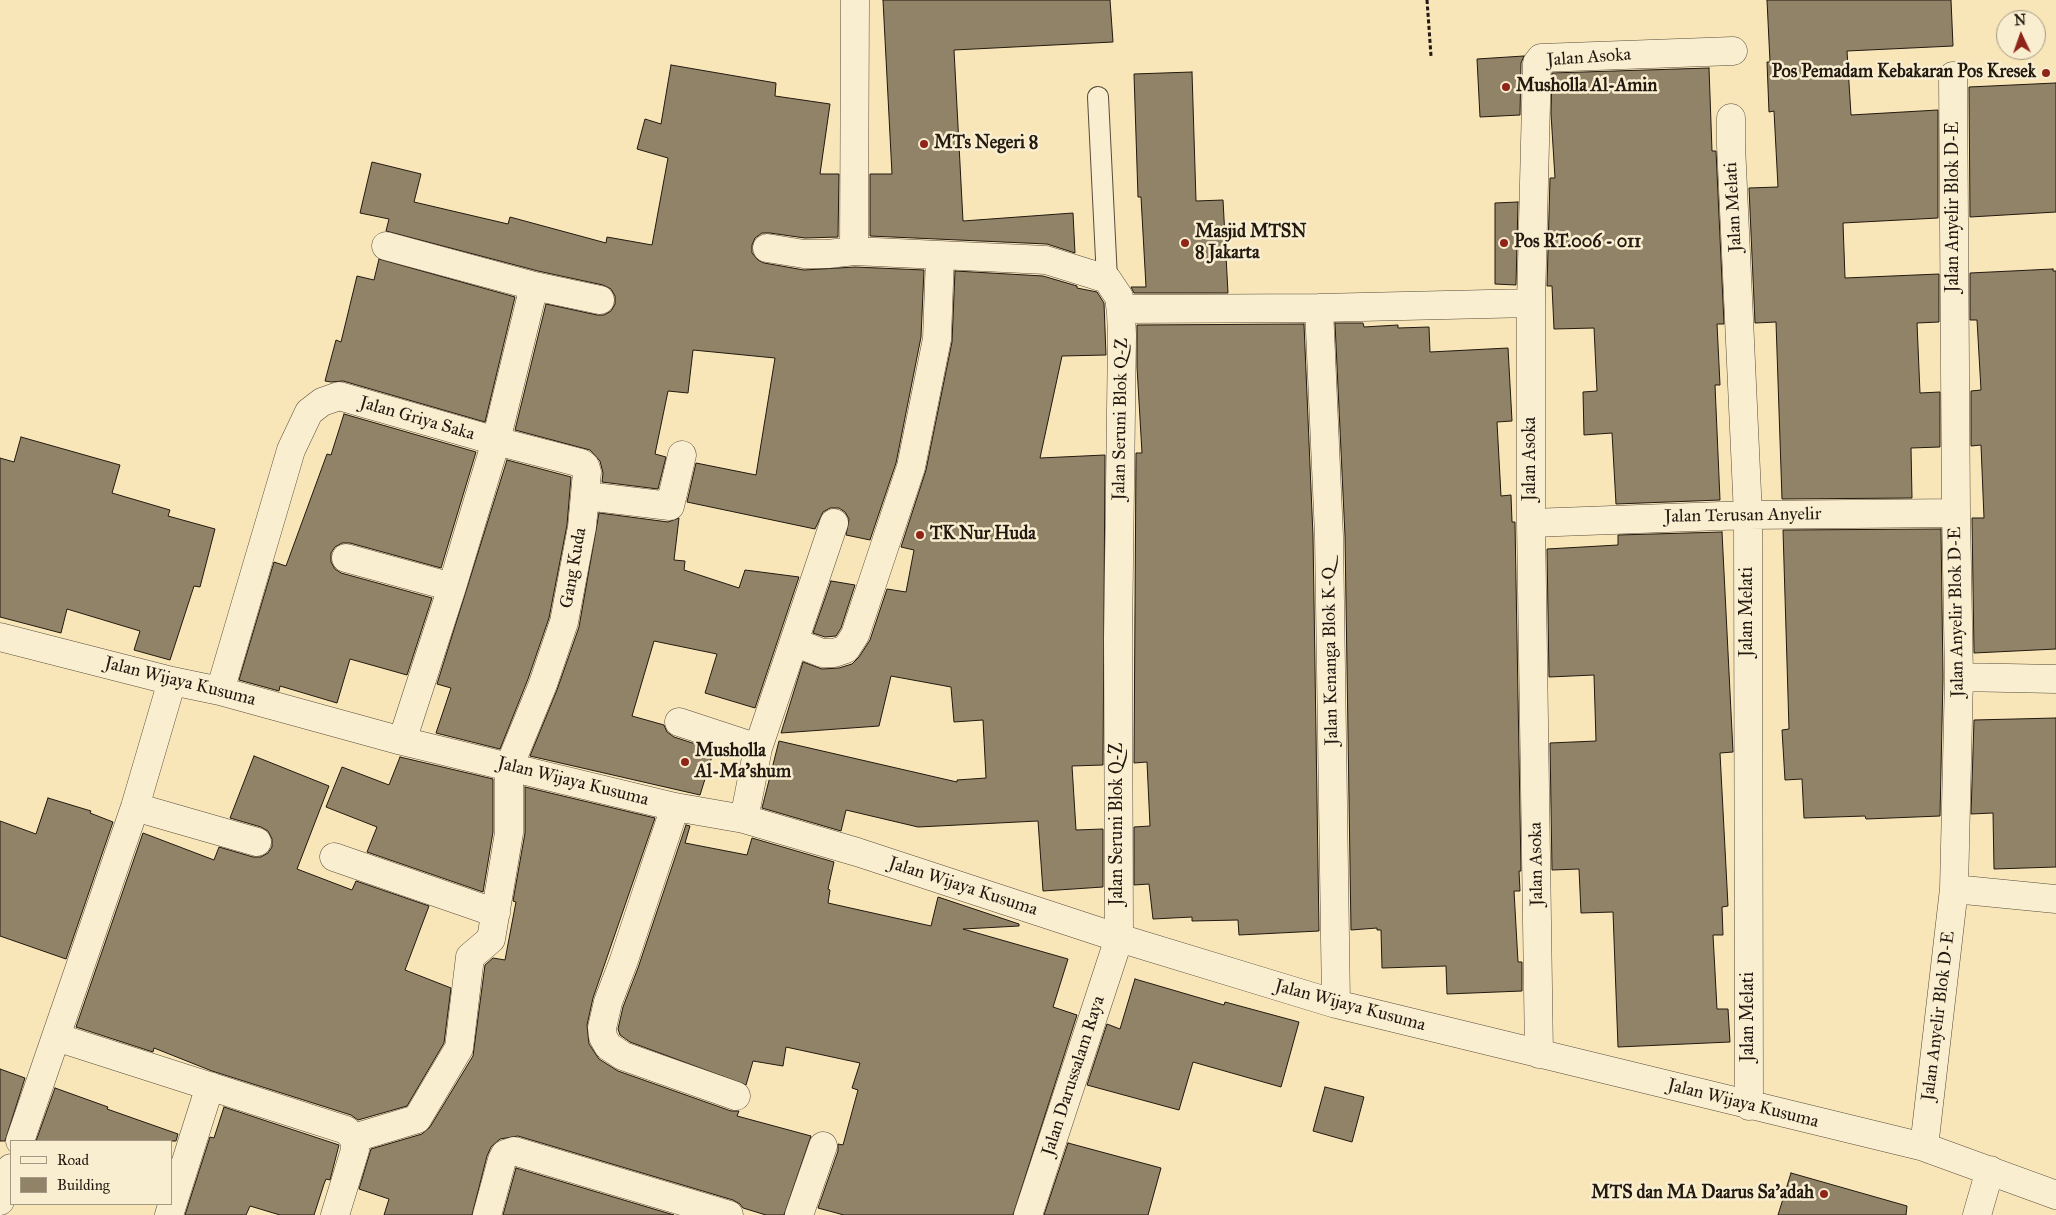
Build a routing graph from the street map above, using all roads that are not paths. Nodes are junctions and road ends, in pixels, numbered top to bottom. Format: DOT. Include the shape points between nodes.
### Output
graph roads {
  1 [pos="855,0"];
  2 [pos="1733,51"];
  3 [pos="1953,76"];
  4 [pos="1098,97"];
  5 [pos="1732,118"];
  6 [pos="386,246"];
  7 [pos="767,248"];
  8 [pos="854,251"];
  9 [pos="940,256"];
  10 [pos="1107,279"];
  11 [pos="534,286"];
  12 [pos="600,300"];
  13 [pos="1531,303"];
  14 [pos="1319,308"];
  15 [pos="1120,313"];
  16 [pos="496,441"];
  17 [pos="682,455"];
  18 [pos="586,496"];
  19 [pos="1956,513"];
  20 [pos="1748,515"];
  21 [pos="834,523"];
  22 [pos="1531,523"];
  23 [pos="346,558"];
  24 [pos="452,587"];
  25 [pos="0,637"];
  26 [pos="794,642"];
  27 [pos="1959,676"];
  28 [pos="2056,679"];
  29 [pos="172,681"];
  30 [pos="220,690"];
  31 [pos="679,722"];
  32 [pos="402,741"];
  33 [pos="758,748"];
  34 [pos="509,767"];
  35 [pos="135,807"];
  36 [pos="675,807"];
  37 [pos="744,819"];
  38 [pos="257,842"];
  39 [pos="334,857"];
  40 [pos="1954,889"];
  41 [pos="2056,899"];
  42 [pos="496,913"];
  43 [pos="1119,938"];
  44 [pos="1336,1004"];
  45 [pos="56,1037"];
  46 [pos="1539,1054"];
  47 [pos="210,1086"];
  48 [pos="736,1096"];
  49 [pos="1749,1106"];
  50 [pos="354,1138"];
  51 [pos="20,1140"];
  52 [pos="823,1146"];
  53 [pos="1924,1147"];
  54 [pos="1990,1170"];
  55 [pos="10,1171"];
  56 [pos="2056,1195"];
  57 [pos="0,1201"];
  58 [pos="169,1215"];
  59 [pos="335,1215"];
  60 [pos="487,1215"];
  61 [pos="730,1215"];
  62 [pos="799,1215"];
  63 [pos="1028,1215"];
  64 [pos="1977,1215"];
  1 -- 8 [label="street"];
  2 -- 13 [label="street, Jalan Asoka" via="1541,58 1537,63"];
  3 -- 19 [label="street, Jalan Anyelir Blok D-E"];
  4 -- 10 [label="lane"];
  5 -- 20 [label="street, Jalan Melati"];
  6 -- 11 [label="street"];
  7 -- 8 [label="street" via="804,254"];
  8 -- 9 [label="street"];
  9 -- 10 [label="street" via="1046,260"];
  9 -- 26 [label="street" via="937,338 911,467 856,635 846,649 834,653 822,653"];
  10 -- 15 [label="street" via="1119,297"];
  11 -- 12 [label="street"];
  11 -- 16 [label="street, Jalan Griya Saka"];
  13 -- 14 [label="street, Jalan Seruni Blok Q-Z"];
  13 -- 22 [label="street, Jalan Asoka"];
  14 -- 15 [label="street, Jalan Seruni Blok Q-Z" via="1125,309"];
  14 -- 44 [label="street, Jalan Kenanga Blok K-Q" via="1329,536"];
  15 -- 43 [label="street, Jalan Seruni Blok Q-Z"];
  16 -- 18 [label="street, Jalan Griya Saka" via="581,463 587,472"];
  16 -- 24 [label="street, Jalan Griya Saka"];
  16 -- 30 [label="street, Jalan Griya Saka" via="339,396 322,402 309,412 290,450"];
  17 -- 18 [label="street" via="670,506"];
  18 -- 34 [label="street, Gang Kuda" via="564,622"];
  19 -- 20 [label="street, Jalan Terusan Anyelir"];
  19 -- 27 [label="street, Jalan Anyelir Blok D-E"];
  20 -- 22 [label="street, Jalan Terusan Anyelir"];
  20 -- 49 [label="street, Jalan Melati"];
  21 -- 26 [label="street"];
  22 -- 46 [label="street, Jalan Asoka"];
  23 -- 24 [label="street"];
  24 -- 32 [label="street, Jalan Griya Saka"];
  25 -- 29 [label="street, Jalan Wijaya Kusuma"];
  26 -- 33 [label="street"];
  27 -- 28 [label="street"];
  27 -- 40 [label="street, Jalan Anyelir Blok D-E"];
  29 -- 30 [label="street, Jalan Wijaya Kusuma"];
  29 -- 35 [label="street"];
  30 -- 32 [label="street, Jalan Wijaya Kusuma"];
  31 -- 33 [label="street"];
  32 -- 34 [label="street, Jalan Wijaya Kusuma"];
  33 -- 37 [label="street"];
  34 -- 36 [label="street, Jalan Wijaya Kusuma"];
  34 -- 42 [label="street" via="509,833"];
  35 -- 38 [label="street"];
  35 -- 45 [label="street"];
  36 -- 37 [label="street, Jalan Wijaya Kusuma"];
  36 -- 48 [label="street" via="608,1002 603,1037 608,1046 622,1056"];
  37 -- 43 [label="street, Jalan Wijaya Kusuma" via="857,852"];
  39 -- 42 [label="street"];
  40 -- 41 [label="street"];
  40 -- 53 [label="street, Jalan Anyelir Blok D-E"];
  42 -- 50 [label="street" via="491,939 470,957 459,1048 417,1119"];
  43 -- 44 [label="street, Jalan Wijaya Kusuma"];
  43 -- 63 [label="street, Jalan Darussalam Raya"];
  44 -- 46 [label="street, Jalan Wijaya Kusuma"];
  45 -- 47 [label="street"];
  45 -- 51 [label="street"];
  46 -- 49 [label="street, Jalan Wijaya Kusuma"];
  47 -- 50 [label="street" via="346,1130"];
  47 -- 58 [label="street"];
  49 -- 53 [label="street, Jalan Wijaya Kusuma"];
  50 -- 59 [label="street" via="355,1150"];
  52 -- 62 [label="street"];
  53 -- 54 [label="street, Jalan Wijaya Kusuma"];
  54 -- 56 [label="street, Jalan Wijaya Kusuma"];
  54 -- 64 [label="street"];
  55 -- 57 [label="street"];
  60 -- 61 [label="street" via="504,1154 514,1151"];
}
